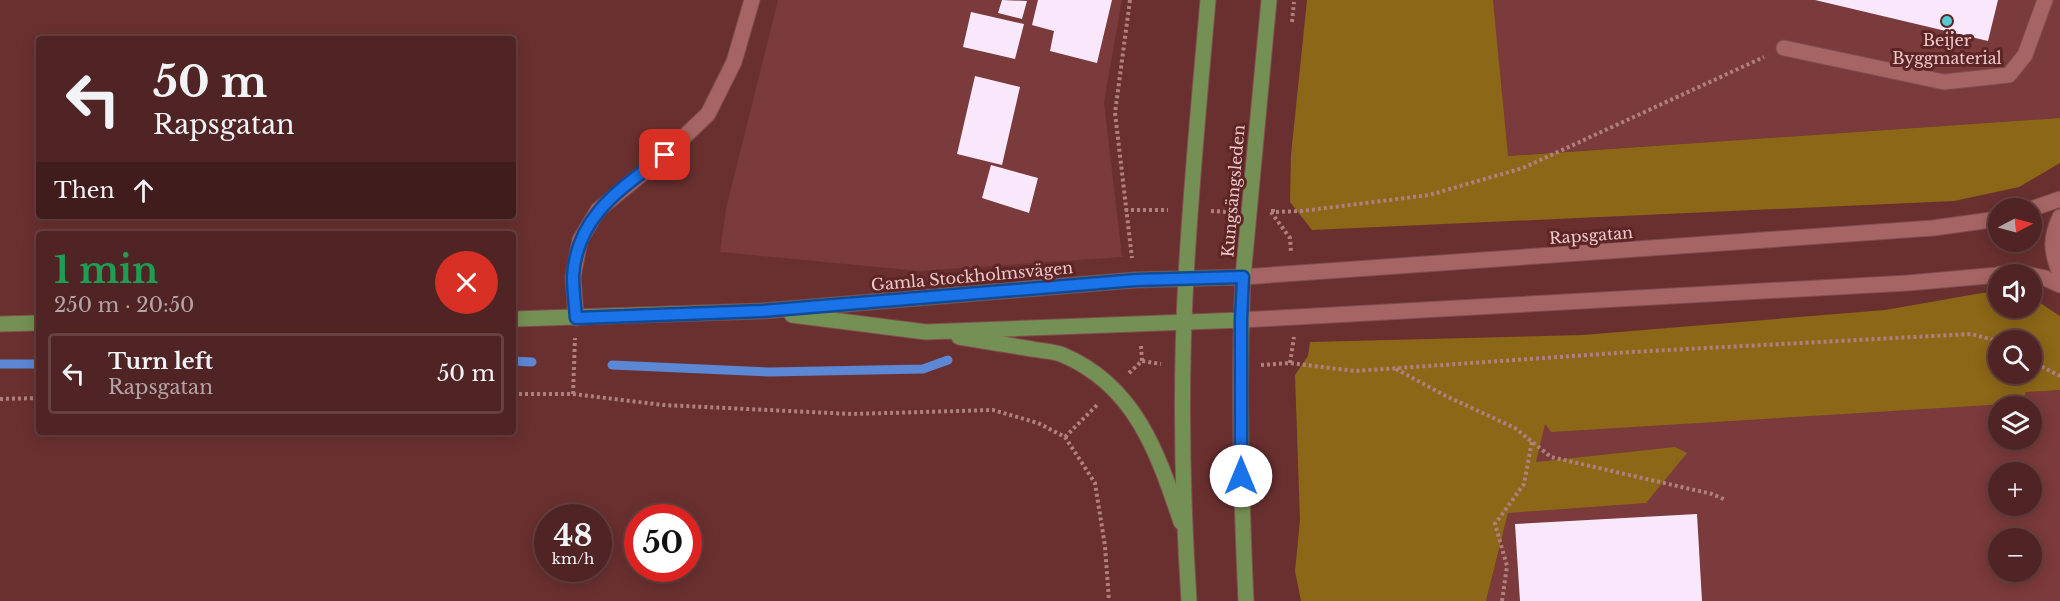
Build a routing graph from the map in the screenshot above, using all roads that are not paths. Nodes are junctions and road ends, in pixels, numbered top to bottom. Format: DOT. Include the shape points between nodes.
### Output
graph roads {
  1 [pos="752,0"];
  2 [pos="1208,0"];
  3 [pos="1269,0"];
  4 [pos="2045,0"];
  5 [pos="1784,48"];
  6 [pos="2060,199"];
  7 [pos="2042,205"];
  8 [pos="2060,217"];
  9 [pos="1988,220"];
  10 [pos="2060,273"];
  11 [pos="1988,276"];
  12 [pos="1243,277"];
  13 [pos="2042,277"];
  14 [pos="1186,279"];
  15 [pos="2060,285"];
  16 [pos="762,311"];
  17 [pos="576,318"];
  18 [pos="516,319"];
  19 [pos="1241,320"];
  20 [pos="1185,321"];
  21 [pos="36,323"];
  22 [pos="0,324"];
  23 [pos="927,332"];
  24 [pos="1185,536"];
  25 [pos="1189,601"];
  26 [pos="1246,601"];
  1 -- 17 [label="street" via="734,62 708,114 598,210 580,240 573,277"];
  2 -- 14 [label="main road"];
  3 -- 12 [label="main road, Kungsängsleden"];
  4 -- 5 [label="street" via="2025,55 2009,75 1944,82"];
  6 -- 7 [label="street"];
  8 -- 10 [label="street" via="2054,230 2053,256"];
  9 -- 12 [label="street, Rapsgatan" via="1933,228"];
  11 -- 19 [label="street"];
  12 -- 14 [label="main road, Rapsgatan"];
  12 -- 19 [label="main road, Kungsängsleden"];
  13 -- 15 [label="street"];
  14 -- 16 [label="main road, Gamla Stockholmsvägen"];
  14 -- 20 [label="main road"];
  16 -- 17 [label="main road, Gamla Stockholmsvägen"];
  16 -- 23 [label="main road, Gamla Stockholmsvägen"];
  17 -- 18 [label="main road, Gamla Stockholmsvägen"];
  19 -- 20 [label="main road"];
  19 -- 26 [label="main road, Kungsängsleden" via="1241,497"];
  20 -- 23 [label="main road, Gamla Stockholmsvägen"];
  20 -- 24 [label="main road"];
  21 -- 22 [label="main road"];
  23 -- 24 [label="main road" via="1062,354 1094,372 1114,388 1138,418 1161,463"];
  24 -- 25 [label="main road"];
}
